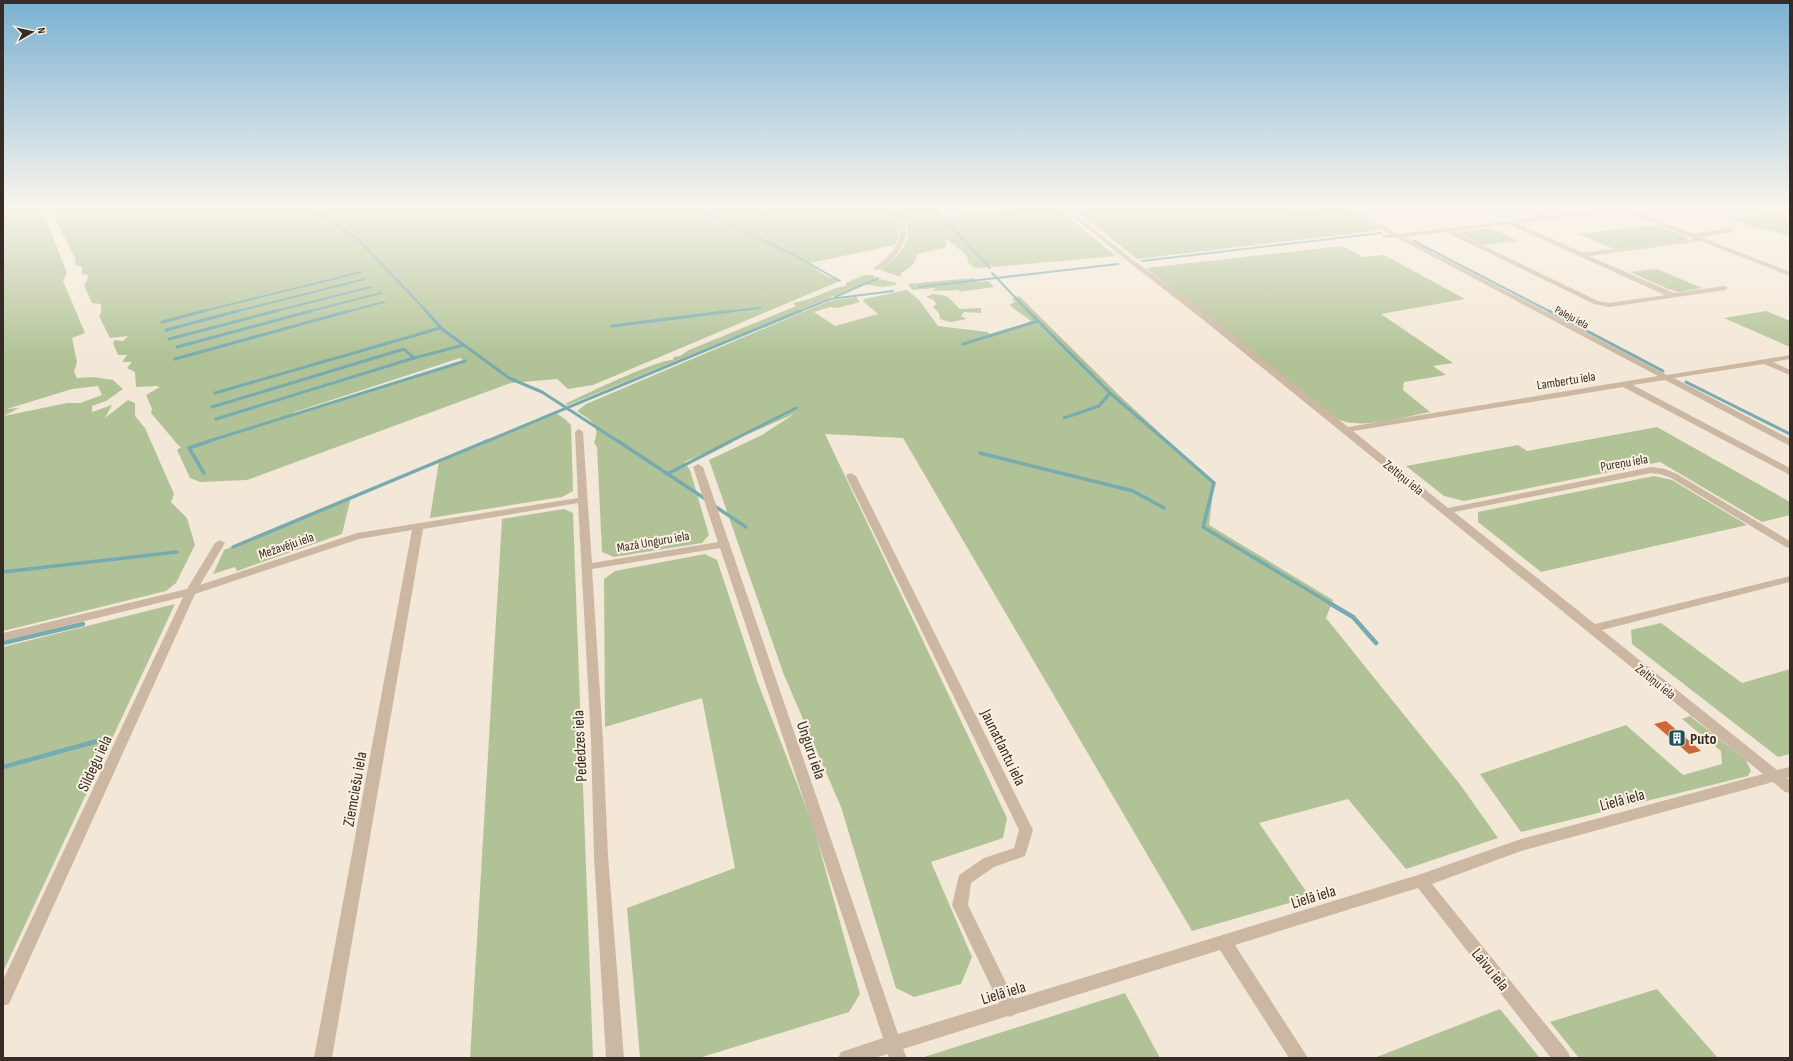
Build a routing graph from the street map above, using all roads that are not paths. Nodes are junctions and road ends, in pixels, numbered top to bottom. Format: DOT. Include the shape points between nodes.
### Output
graph roads {
  1 [pos="892,258"];
  2 [pos="1125,258"];
  3 [pos="1439,258"];
  4 [pos="1503,258"];
  5 [pos="1589,258"];
  6 [pos="1747,258"];
  7 [pos="876,268"];
  8 [pos="1790,274"];
  9 [pos="1725,288"];
  10 [pos="1674,296"];
  11 [pos="1790,357"];
  12 [pos="1765,361"];
  13 [pos="1790,373"];
  14 [pos="1666,378"];
  15 [pos="1626,384"];
  16 [pos="1346,430"];
  17 [pos="579,432"];
  18 [pos="1790,443"];
  19 [pos="698,467"];
  20 [pos="1790,472"];
  21 [pos="851,476"];
  22 [pos="582,500"];
  23 [pos="1446,511"];
  24 [pos="418,526"];
  25 [pos="220,543"];
  26 [pos="725,544"];
  27 [pos="1790,545"];
  28 [pos="586,567"];
  29 [pos="1790,579"];
  30 [pos="191,592"];
  31 [pos="1591,629"];
  32 [pos="3,637"];
  33 [pos="1790,772"];
  34 [pos="1775,776"];
  35 [pos="1790,788"];
  36 [pos="1421,881"];
  37 [pos="1224,942"];
  38 [pos="3,998"];
  39 [pos="1010,1009"];
  40 [pos="896,1051"];
  41 [pos="323,1058"];
  42 [pos="616,1058"];
  43 [pos="847,1058"];
  44 [pos="1299,1058"];
  45 [pos="1562,1058"];
  1 -- 7 [label="street"];
  2 -- 16 [label="street, Zeltiņu iela" via="1204,316"];
  3 -- 14 [label="street, Paleju iela"];
  4 -- 10 [label="street" via="1596,303 1609,305"];
  5 -- 10 [label="street"];
  6 -- 8 [label="street"];
  9 -- 10 [label="street"];
  11 -- 12 [label="street, Lambertu iela"];
  12 -- 13 [label="street"];
  12 -- 14 [label="street, Lambertu iela"];
  14 -- 15 [label="street, Lambertu iela"];
  14 -- 18 [label="street, Paleju iela"];
  15 -- 16 [label="street, Lambertu iela"];
  15 -- 20 [label="street"];
  16 -- 23 [label="street, Zeltiņu iela"];
  17 -- 22 [label="street, Pededzes iela"];
  19 -- 26 [label="street, Unguru iela"];
  21 -- 39 [label="street, Jaunatlantu iela" via="1026,830 1020,852 989,862 964,880 960,905"];
  22 -- 24 [label="street, Mežavēju iela"];
  22 -- 28 [label="street, Pededzes iela"];
  23 -- 27 [label="street, Pureņu iela" via="1651,470 1662,471"];
  23 -- 31 [label="street, Zeltiņu iela"];
  24 -- 30 [label="street, Mežavēju iela" via="357,536"];
  24 -- 41 [label="street, Ziemciešu iela"];
  25 -- 30 [label="street, Sildegu iela"];
  26 -- 28 [label="street, Mazā Unguru iela"];
  26 -- 40 [label="street, Unguru iela"];
  28 -- 42 [label="street, Pededzes iela" via="597,740 601,856"];
  29 -- 31 [label="street"];
  30 -- 32 [label="street, Mežavēju iela"];
  30 -- 38 [label="street, Sildegu iela"];
  31 -- 34 [label="street, Zeltiņu iela"];
  33 -- 34 [label="street, Lielā iela"];
  34 -- 35 [label="street"];
  34 -- 36 [label="street, Lielā iela" via="1521,845"];
  36 -- 37 [label="street, Lielā iela"];
  36 -- 45 [label="street, Laivu iela"];
  37 -- 39 [label="street, Lielā iela"];
  37 -- 44 [label="street"];
  39 -- 40 [label="street, Lielā iela"];
  40 -- 43 [label="street, Lielā iela"];
}
